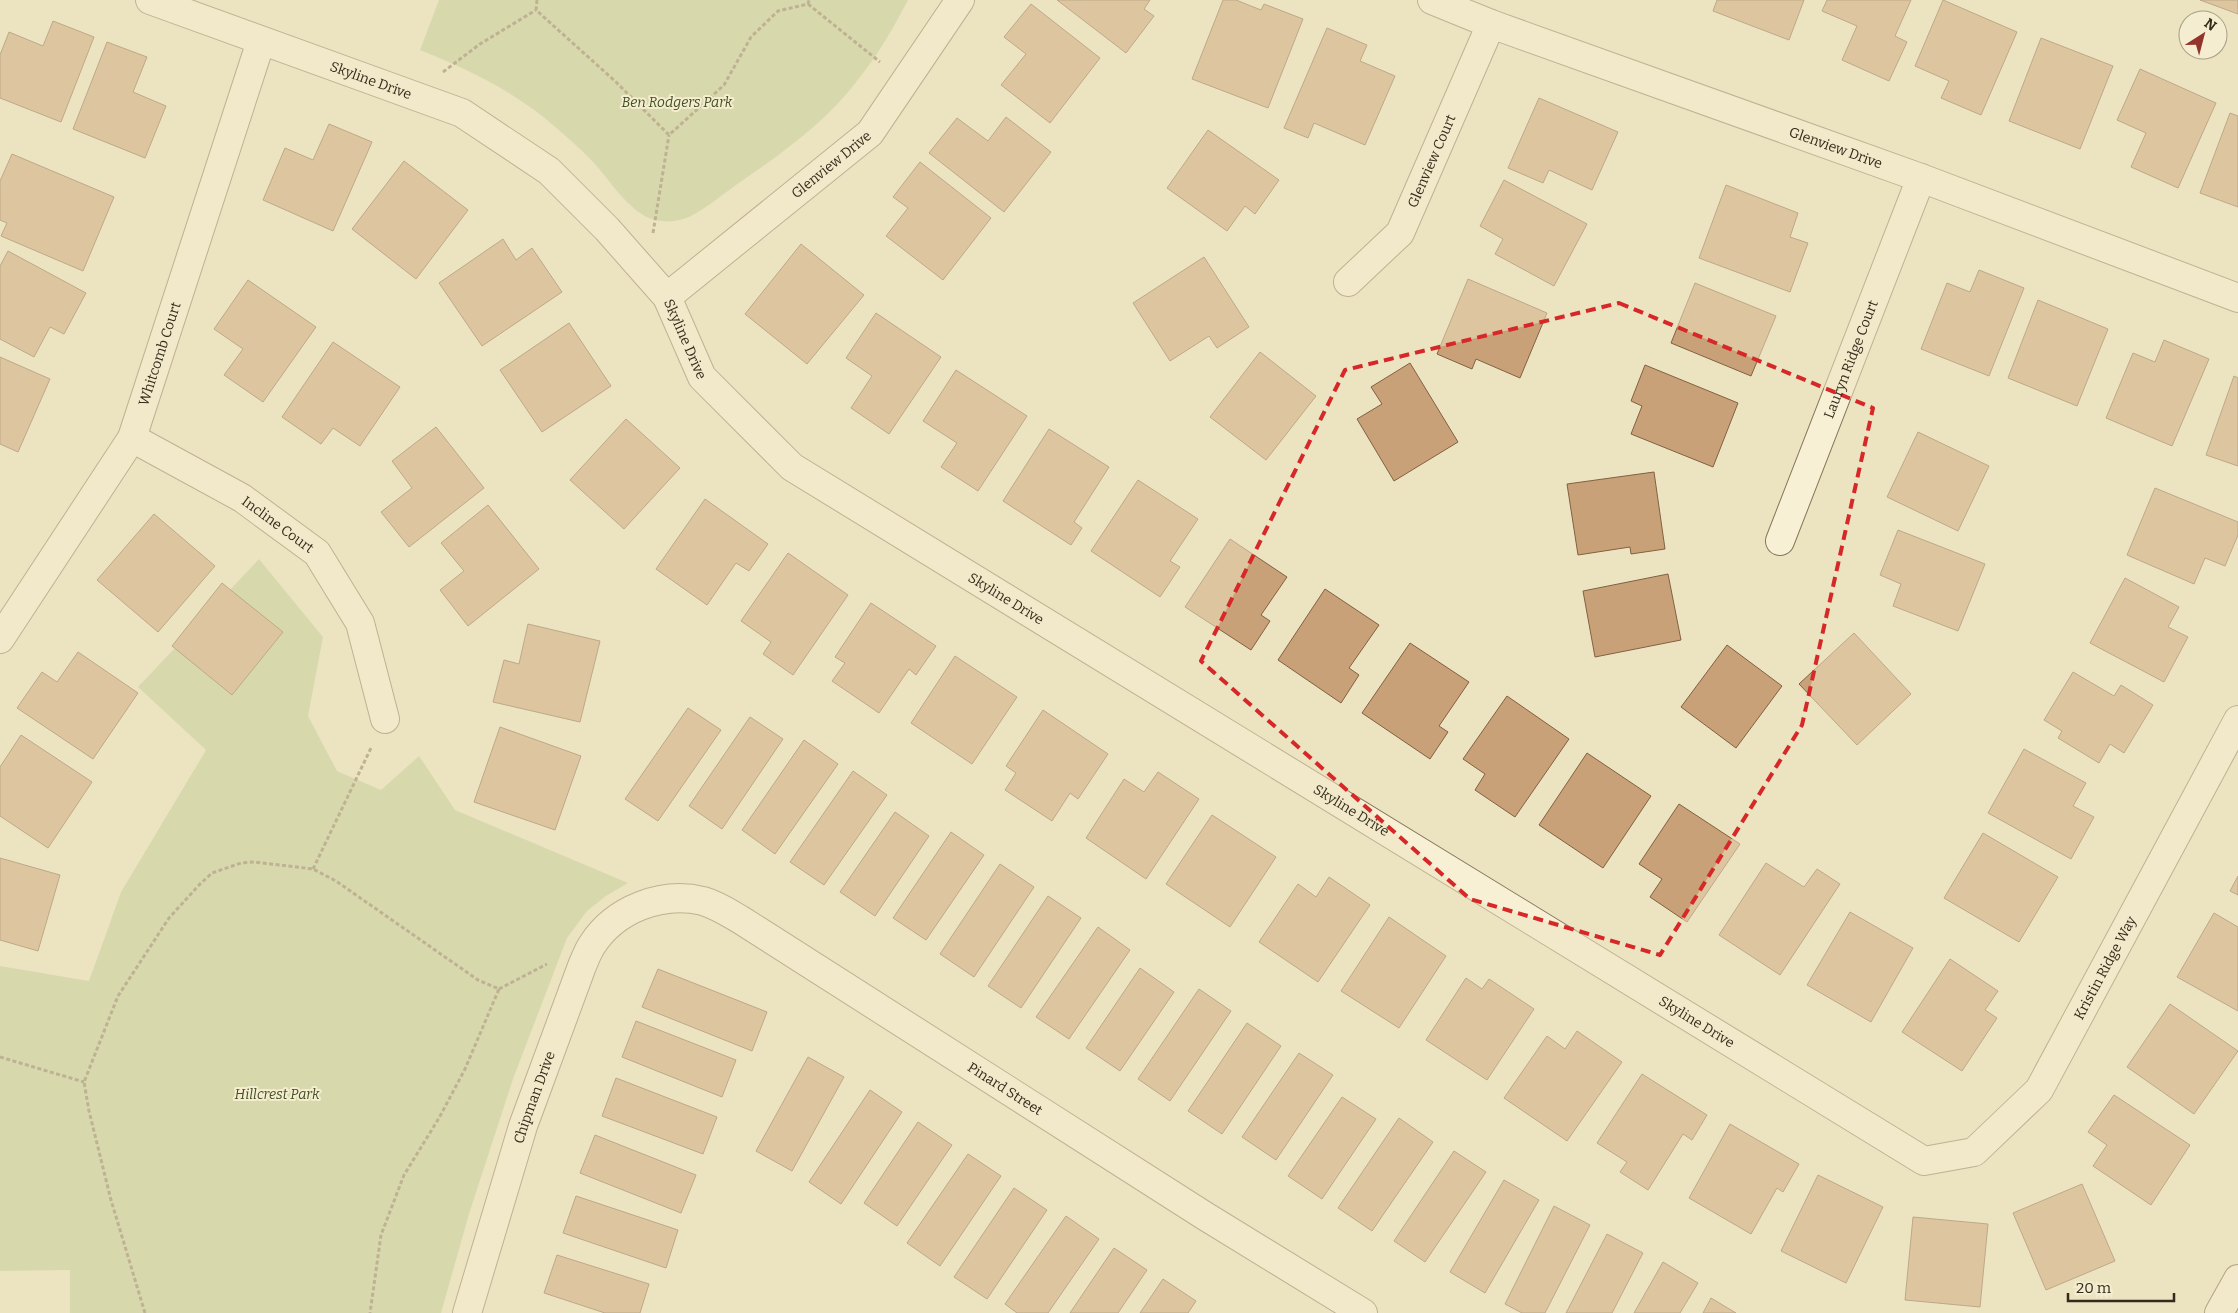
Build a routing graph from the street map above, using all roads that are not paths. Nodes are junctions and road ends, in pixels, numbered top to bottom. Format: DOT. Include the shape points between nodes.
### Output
graph roads {
  1 [pos="150,0"];
  2 [pos="960,0"];
  3 [pos="1432,0"];
  4 [pos="1491,24"];
  5 [pos="261,41"];
  6 [pos="1921,178"];
  7 [pos="1348,282"];
  8 [pos="667,297"];
  9 [pos="2238,298"];
  10 [pos="132,438"];
  11 [pos="1780,542"];
  12 [pos="0,639"];
  13 [pos="385,719"];
  14 [pos="2238,720"];
  15 [pos="640,906"];
  16 [pos="1924,1161"];
  17 [pos="2238,1279"];
  18 [pos="467,1313"];
  19 [pos="1363,1313"];
  20 [pos="2219,1313"];
  1 -- 5 [label="street, Skyline Drive"];
  2 -- 8 [label="street, Glenview Drive" via="870,133"];
  3 -- 4 [label="street, Glenview Drive"];
  4 -- 6 [label="street, Glenview Drive"];
  4 -- 7 [label="street, Glenview Court" via="1400,234"];
  5 -- 8 [label="street, Skyline Drive" via="462,113 549,171 607,229"];
  5 -- 10 [label="street, Whitcomb Court"];
  6 -- 9 [label="street, Glenview Drive"];
  6 -- 11 [label="street, Lauryn Ridge Court"];
  8 -- 16 [label="street, Skyline Drive" via="702,377 792,467"];
  10 -- 12 [label="street, Whitcomb Court"];
  10 -- 13 [label="street, Incline Court" via="242,498 317,553 360,623"];
  14 -- 16 [label="street, Kristin Ridge Way" via="2039,1090 1974,1152"];
  15 -- 18 [label="street, Chipman Drive" via="618,917 602,932 582,966 523,1126"];
  15 -- 19 [label="street, Pinard Street" via="684,898 723,909"];
  17 -- 20 [label="street"];
}
